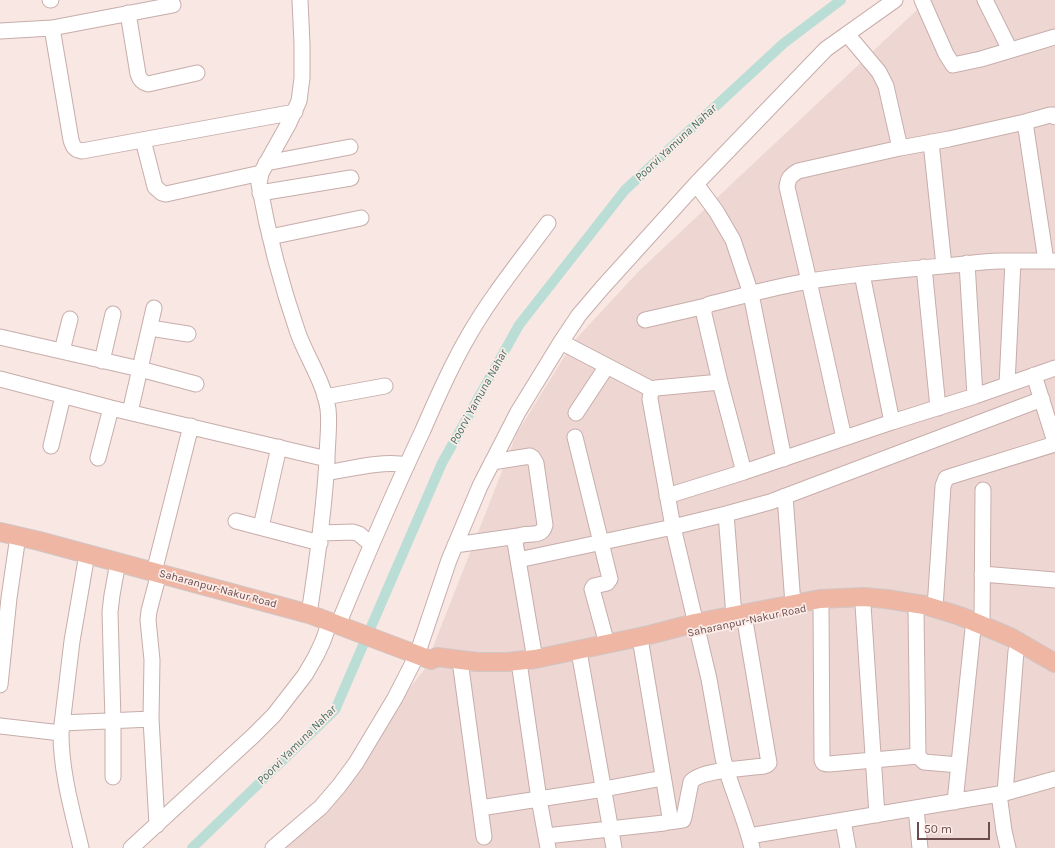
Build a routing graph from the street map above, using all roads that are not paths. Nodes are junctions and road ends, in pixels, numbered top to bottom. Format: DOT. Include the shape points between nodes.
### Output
graph roads {
  1 [pos="300,0"];
  2 [pos="894,0"];
  3 [pos="922,0"];
  4 [pos="985,0"];
  5 [pos="173,5"];
  6 [pos="128,13"];
  7 [pos="52,28"];
  8 [pos="0,31"];
  9 [pos="847,34"];
  10 [pos="1055,36"];
  11 [pos="1010,50"];
  12 [pos="197,73"];
  13 [pos="295,112"];
  14 [pos="1055,117"];
  15 [pos="1025,122"];
  16 [pos="143,140"];
  17 [pos="931,142"];
  18 [pos="350,147"];
  19 [pos="900,148"];
  20 [pos="263,168"];
  21 [pos="351,178"];
  22 [pos="696,184"];
  23 [pos="260,193"];
  24 [pos="360,218"];
  25 [pos="548,223"];
  26 [pos="270,237"];
  27 [pos="1014,261"];
  28 [pos="1051,261"];
  29 [pos="966,263"];
  30 [pos="944,266"];
  31 [pos="924,267"];
  32 [pos="862,274"];
  33 [pos="809,281"];
  34 [pos="751,294"];
  35 [pos="706,306"];
  36 [pos="154,308"];
  37 [pos="113,314"];
  38 [pos="70,319"];
  39 [pos="645,320"];
  40 [pos="150,328"];
  41 [pos="188,334"];
  42 [pos="0,337"];
  43 [pos="561,342"];
  44 [pos="62,351"];
  45 [pos="102,360"];
  46 [pos="607,366"];
  47 [pos="1055,368"];
  48 [pos="140,369"];
  49 [pos="1034,375"];
  50 [pos="0,379"];
  51 [pos="720,382"];
  52 [pos="196,384"];
  53 [pos="1008,384"];
  54 [pos="385,386"];
  55 [pos="653,390"];
  56 [pos="63,396"];
  57 [pos="975,396"];
  58 [pos="325,397"];
  59 [pos="1042,399"];
  60 [pos="111,408"];
  61 [pos="938,408"];
  62 [pos="130,412"];
  63 [pos="576,413"];
  64 [pos="1052,418"];
  65 [pos="892,422"];
  66 [pos="191,426"];
  67 [pos="575,438"];
  68 [pos="844,438"];
  69 [pos="1055,443"];
  70 [pos="51,446"];
  71 [pos="279,447"];
  72 [pos="98,458"];
  73 [pos="784,459"];
  74 [pos="492,462"];
  75 [pos="406,465"];
  76 [pos="326,466"];
  77 [pos="744,472"];
  78 [pos="983,490"];
  79 [pos="667,496"];
  80 [pos="785,496"];
  81 [pos="726,514"];
  82 [pos="236,521"];
  83 [pos="261,527"];
  84 [pos="673,527"];
  85 [pos="0,532"];
  86 [pos="18,536"];
  87 [pos="518,536"];
  88 [pos="320,538"];
  89 [pos="601,542"];
  90 [pos="371,544"];
  91 [pos="455,545"];
  92 [pos="87,554"];
  93 [pos="518,560"];
  94 [pos="118,562"];
  95 [pos="156,572"];
  96 [pos="982,574"];
  97 [pos="1055,580"];
  98 [pos="793,604"];
  99 [pos="863,604"];
  100 [pos="820,606"];
  101 [pos="934,608"];
  102 [pos="916,611"];
  103 [pos="309,614"];
  104 [pos="740,619"];
  105 [pos="337,624"];
  106 [pos="696,627"];
  107 [pos="977,627"];
  108 [pos="607,644"];
  109 [pos="641,644"];
  110 [pos="1016,650"];
  111 [pos="418,655"];
  112 [pos="580,657"];
  113 [pos="535,659"];
  114 [pos="1055,663"];
  115 [pos="460,668"];
  116 [pos="520,669"];
  117 [pos="1055,672"];
  118 [pos="0,685"];
  119 [pos="151,719"];
  120 [pos="113,721"];
  121 [pos="0,726"];
  122 [pos="61,728"];
  123 [pos="918,756"];
  124 [pos="873,761"];
  125 [pos="959,765"];
  126 [pos="726,770"];
  127 [pos="113,777"];
  128 [pos="663,778"];
  129 [pos="1055,780"];
  130 [pos="604,789"];
  131 [pos="1002,794"];
  132 [pos="540,799"];
  133 [pos="955,802"];
  134 [pos="480,808"];
  135 [pos="916,808"];
  136 [pos="877,815"];
  137 [pos="843,821"];
  138 [pos="668,822"];
  139 [pos="157,825"];
  140 [pos="611,829"];
  141 [pos="484,837"];
  142 [pos="547,842"];
  143 [pos="751,842"];
  144 [pos="81,848"];
  145 [pos="131,848"];
  146 [pos="273,848"];
  147 [pos="614,848"];
  148 [pos="848,848"];
  149 [pos="920,848"];
  150 [pos="1008,848"];
  1 -- 13 [label="street" via="302,78"];
  2 -- 9 [label="street"];
  3 -- 11 [label="street" via="953,65"];
  4 -- 11 [label="street"];
  5 -- 6 [label="street"];
  6 -- 7 [label="street"];
  6 -- 12 [label="street" via="138,74 143,82 148,84"];
  7 -- 8 [label="street"];
  7 -- 16 [label="street" via="73,146 82,151"];
  9 -- 19 [label="street" via="879,72 886,86"];
  9 -- 22 [label="street" via="826,48"];
  10 -- 11 [label="street"];
  13 -- 16 [label="street"];
  13 -- 20 [label="street"];
  14 -- 15 [label="street" via="1050,115"];
  15 -- 17 [label="street"];
  15 -- 28 [label="street"];
  16 -- 20 [label="street" via="155,187 166,194"];
  17 -- 19 [label="street"];
  17 -- 30 [label="street"];
  18 -- 20 [label="street"];
  19 -- 33 [label="street" via="798,171 788,180 787,187"];
  20 -- 23 [label="street" via="259,184"];
  21 -- 23 [label="street"];
  22 -- 34 [label="street" via="733,240"];
  22 -- 43 [label="street" via="602,288"];
  23 -- 26 [label="street"];
  24 -- 26 [label="street"];
  25 -- 75 [label="street" via="474,325"];
  26 -- 58 [label="street" via="298,334"];
  27 -- 28 [label="street"];
  27 -- 29 [label="street"];
  27 -- 53 [label="street"];
  29 -- 30 [label="street"];
  29 -- 57 [label="street"];
  30 -- 31 [label="street"];
  31 -- 32 [label="street"];
  31 -- 61 [label="street"];
  32 -- 33 [label="street"];
  32 -- 65 [label="street"];
  33 -- 34 [label="street"];
  33 -- 68 [label="street"];
  34 -- 35 [label="street"];
  34 -- 73 [label="street"];
  35 -- 39 [label="street"];
  35 -- 51 [label="street" via="704,314"];
  36 -- 40 [label="street"];
  37 -- 45 [label="street"];
  38 -- 44 [label="street"];
  40 -- 41 [label="street"];
  40 -- 48 [label="street"];
  42 -- 44 [label="street"];
  43 -- 46 [label="street"];
  43 -- 74 [label="street" via="518,412"];
  44 -- 45 [label="street"];
  45 -- 48 [label="street"];
  46 -- 55 [label="street"];
  46 -- 63 [label="street"];
  47 -- 49 [label="street"];
  48 -- 52 [label="street"];
  48 -- 62 [label="street"];
  49 -- 53 [label="street"];
  49 -- 59 [label="street"];
  50 -- 56 [label="street"];
  51 -- 55 [label="street" via="659,387"];
  51 -- 77 [label="street"];
  53 -- 57 [label="street"];
  54 -- 58 [label="street"];
  55 -- 79 [label="street" via="650,399"];
  56 -- 60 [label="street"];
  56 -- 70 [label="street"];
  57 -- 61 [label="street"];
  58 -- 76 [label="street" via="328,409"];
  59 -- 64 [label="street"];
  59 -- 80 [label="street"];
  60 -- 62 [label="street"];
  60 -- 72 [label="street"];
  61 -- 65 [label="street"];
  62 -- 66 [label="street"];
  64 -- 69 [label="street"];
  65 -- 68 [label="street"];
  66 -- 71 [label="street"];
  66 -- 95 [label="street"];
  67 -- 89 [label="street"];
  68 -- 73 [label="street"];
  69 -- 101 [label="street" via="946,478 942,486"];
  71 -- 76 [label="street"];
  71 -- 83 [label="street"];
  73 -- 77 [label="street"];
  74 -- 87 [label="street" via="530,456 536,463 545,525 539,533"];
  74 -- 91 [label="street"];
  75 -- 76 [label="street" via="387,463"];
  75 -- 90 [label="street"];
  76 -- 88 [label="street"];
  77 -- 79 [label="street"];
  78 -- 96 [label="street"];
  79 -- 84 [label="street"];
  80 -- 81 [label="street"];
  80 -- 98 [label="street"];
  81 -- 84 [label="street"];
  81 -- 104 [label="street"];
  82 -- 83 [label="street"];
  83 -- 88 [label="street"];
  84 -- 89 [label="street"];
  84 -- 106 [label="street"];
  85 -- 86 [label="main road, Saharanpur-Nakur Road"];
  86 -- 92 [label="main road, Saharanpur-Nakur Road"];
  86 -- 118 [label="street"];
  87 -- 91 [label="street"];
  87 -- 93 [label="street" via="515,542"];
  88 -- 90 [label="street" via="353,532"];
  88 -- 103 [label="street"];
  89 -- 93 [label="street"];
  89 -- 108 [label="street" via="610,579 607,583 594,586 592,589"];
  90 -- 105 [label="street"];
  91 -- 111 [label="street"];
  92 -- 94 [label="main road, Saharanpur-Nakur Road"];
  92 -- 122 [label="street"];
  93 -- 113 [label="street"];
  94 -- 95 [label="main road, Saharanpur-Nakur Road"];
  94 -- 120 [label="street" via="110,612"];
  95 -- 103 [label="main road, Saharanpur-Nakur Road"];
  95 -- 119 [label="street" via="148,620 152,660"];
  96 -- 97 [label="street"];
  96 -- 107 [label="street"];
  98 -- 101 [label="main road, Saharanpur-Nakur Road" via="820,599 864,597"];
  98 -- 104 [label="main road, Saharanpur-Nakur Road"];
  99 -- 100 [label="main road, Saharanpur-Nakur Road"];
  99 -- 102 [label="main road, Saharanpur-Nakur Road"];
  99 -- 124 [label="street"];
  100 -- 104 [label="main road, Saharanpur-Nakur Road"];
  100 -- 124 [label="street" via="823,763"];
  101 -- 107 [label="main road, Saharanpur-Nakur Road" via="960,616"];
  102 -- 107 [label="main road, Saharanpur-Nakur Road"];
  102 -- 123 [label="street"];
  103 -- 105 [label="main road, Saharanpur-Nakur Road"];
  104 -- 106 [label="main road, Saharanpur-Nakur Road"];
  104 -- 126 [label="street" via="769,763 764,766"];
  105 -- 111 [label="main road, Saharanpur-Nakur Road"];
  105 -- 139 [label="street" via="274,715"];
  106 -- 108 [label="main road, Saharanpur-Nakur Road"];
  106 -- 109 [label="main road, Saharanpur-Nakur Road"];
  106 -- 126 [label="street" via="712,692"];
  107 -- 110 [label="main road, Saharanpur-Nakur Road"];
  107 -- 114 [label="main road, Saharanpur-Nakur Road" via="1010,638"];
  107 -- 125 [label="street"];
  108 -- 113 [label="main road, Saharanpur-Nakur Road"];
  109 -- 112 [label="main road, Saharanpur-Nakur Road"];
  109 -- 128 [label="street"];
  110 -- 117 [label="main road, Saharanpur-Nakur Road"];
  110 -- 131 [label="street"];
  111 -- 113 [label="main road, Saharanpur-Nakur Road" via="477,662"];
  111 -- 115 [label="main road, Saharanpur-Nakur Road" via="436,664"];
  111 -- 146 [label="street" via="356,763 339,786 321,807"];
  112 -- 116 [label="main road, Saharanpur-Nakur Road"];
  112 -- 130 [label="street"];
  115 -- 116 [label="main road, Saharanpur-Nakur Road" via="500,671"];
  115 -- 134 [label="street"];
  116 -- 132 [label="street"];
  119 -- 120 [label="street"];
  119 -- 139 [label="street"];
  120 -- 122 [label="street"];
  120 -- 127 [label="street"];
  121 -- 122 [label="street"];
  122 -- 144 [label="street" via="64,774"];
  123 -- 124 [label="street"];
  123 -- 125 [label="street" via="924,762"];
  124 -- 136 [label="street"];
  125 -- 133 [label="street"];
  126 -- 138 [label="street" via="692,780 683,820"];
  126 -- 143 [label="street"];
  128 -- 130 [label="street"];
  128 -- 138 [label="street" via="670,816"];
  129 -- 131 [label="street"];
  130 -- 132 [label="street"];
  130 -- 140 [label="street"];
  131 -- 133 [label="street"];
  131 -- 150 [label="street" via="1004,832"];
  132 -- 134 [label="street"];
  132 -- 142 [label="street"];
  133 -- 135 [label="street"];
  134 -- 141 [label="street"];
  135 -- 136 [label="street"];
  135 -- 149 [label="street"];
  136 -- 137 [label="street"];
  137 -- 143 [label="street"];
  137 -- 148 [label="street"];
  138 -- 140 [label="street"];
  139 -- 145 [label="street"];
  140 -- 142 [label="street"];
  140 -- 147 [label="street"];
}
